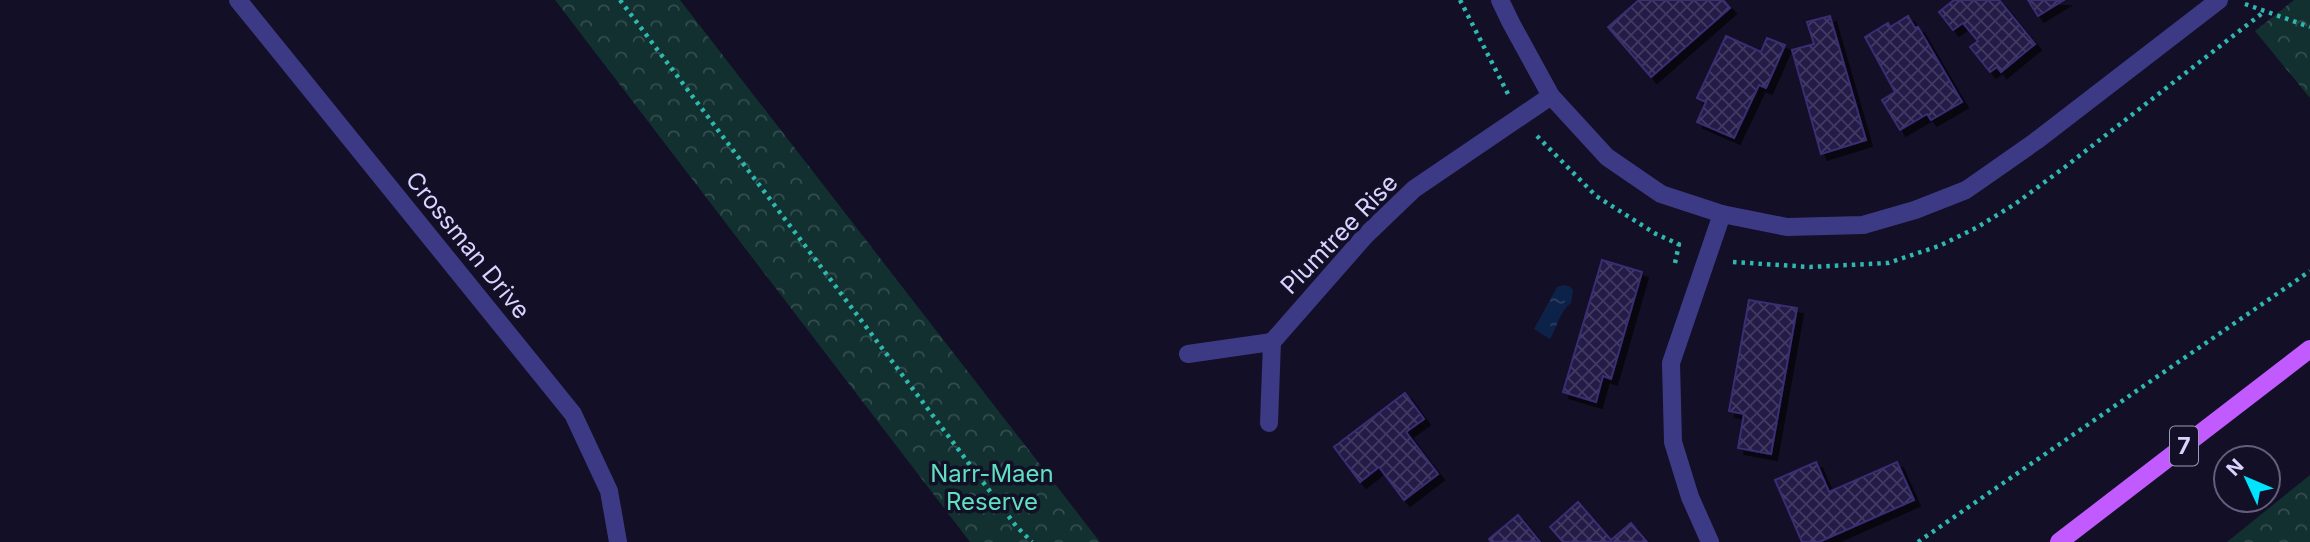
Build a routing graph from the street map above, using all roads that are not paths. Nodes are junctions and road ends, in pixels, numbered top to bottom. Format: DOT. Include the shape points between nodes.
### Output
graph roads {
  1 [pos="238,0"];
  2 [pos="1500,0"];
  3 [pos="2219,0"];
  4 [pos="1551,96"];
  5 [pos="1721,214"];
  6 [pos="1272,342"];
  7 [pos="2310,349"];
  8 [pos="1188,354"];
  9 [pos="1269,423"];
  10 [pos="618,542"];
  11 [pos="1710,542"];
  12 [pos="2059,542"];
  1 -- 10 [label="street, Crossman Drive" via="573,414 609,491"];
  2 -- 4 [label="street"];
  3 -- 5 [label="street" via="1966,190 1863,225 1787,227"];
  4 -- 5 [label="street" via="1607,157 1650,187"];
  4 -- 6 [label="street, Plumtree Rise" via="1414,189 1365,236"];
  5 -- 11 [label="street" via="1671,363 1673,442"];
  6 -- 8 [label="street"];
  6 -- 9 [label="street"];
  7 -- 12 [label="main road, 7"];
}
